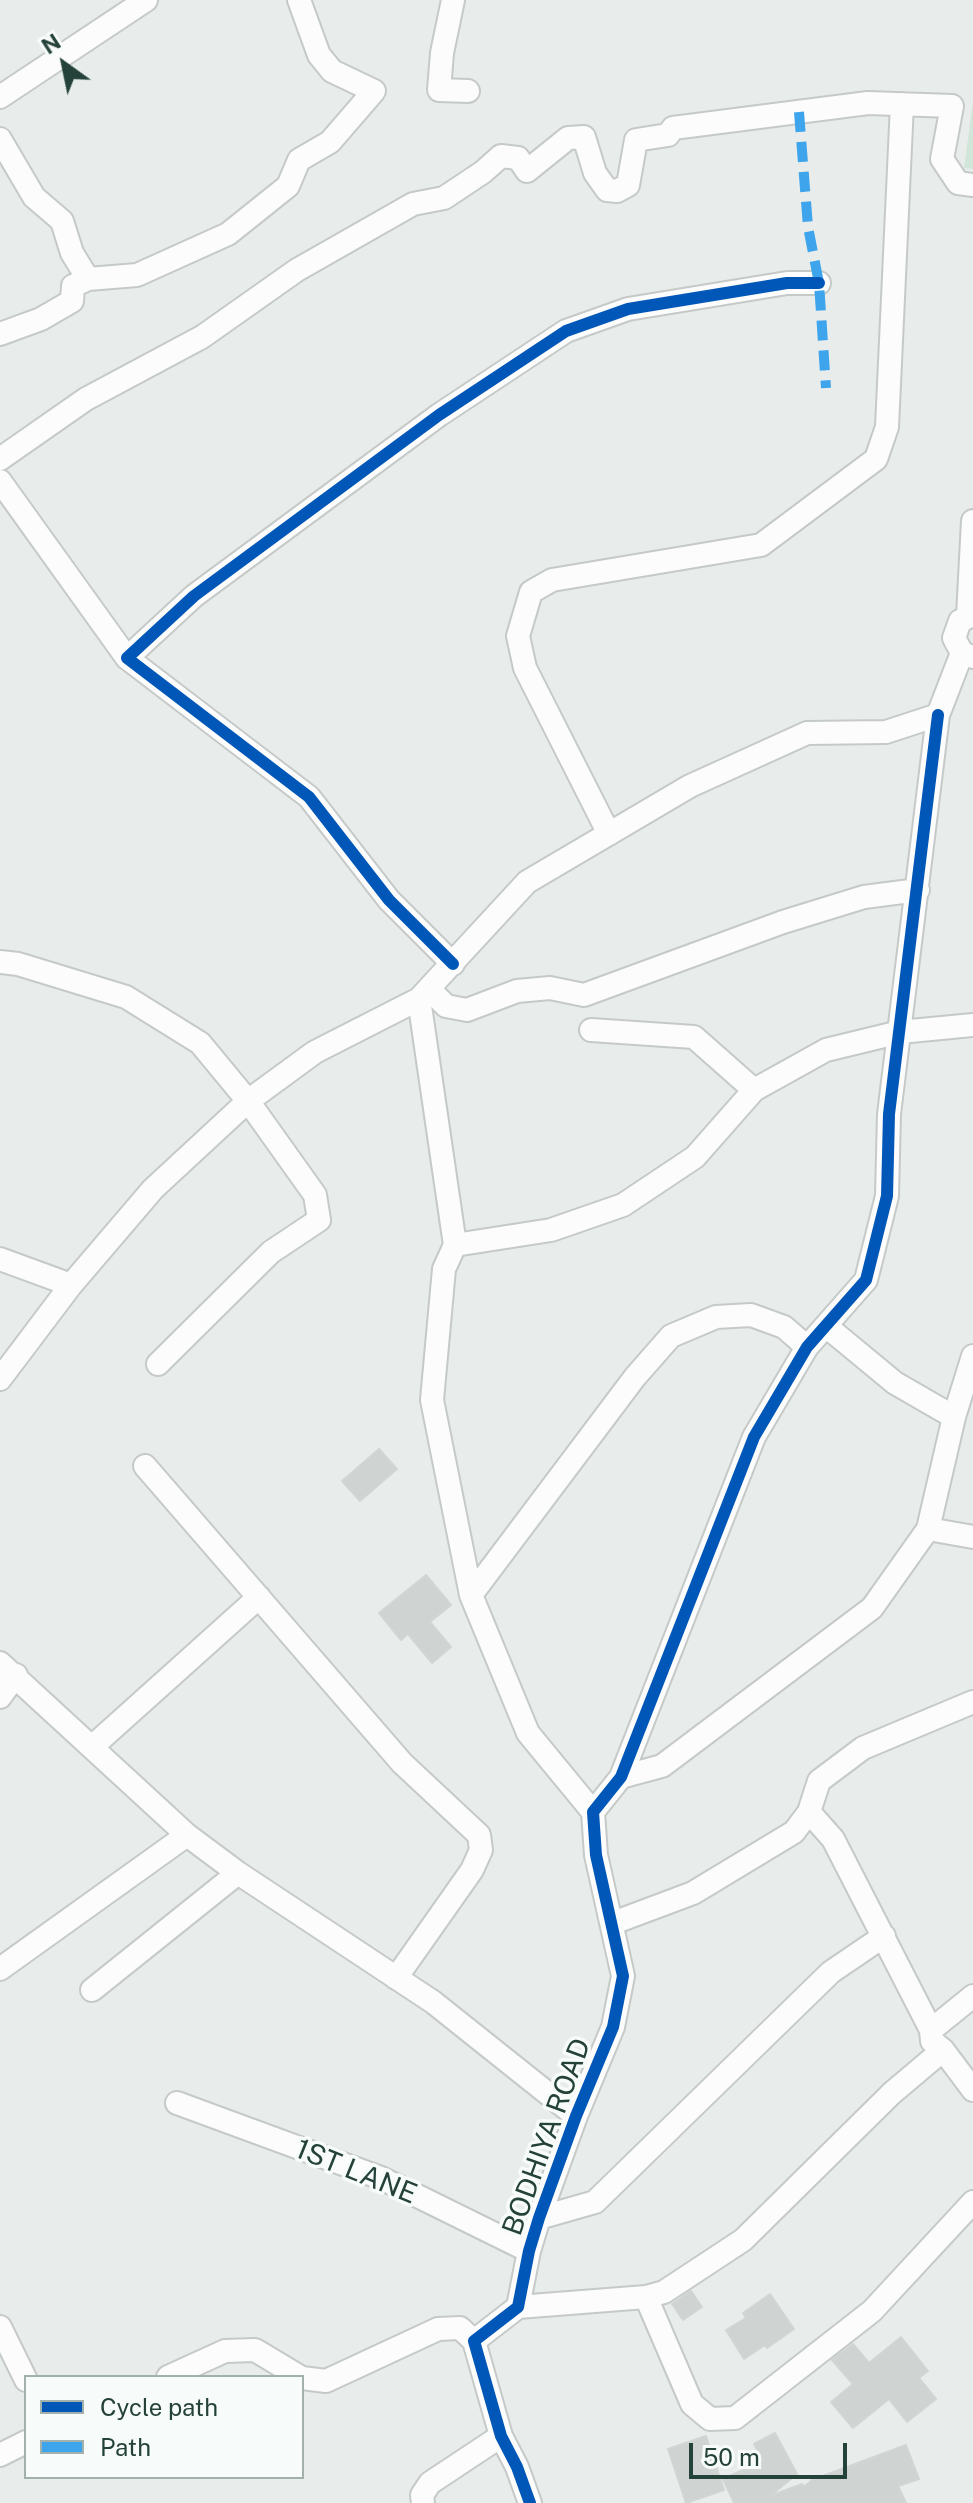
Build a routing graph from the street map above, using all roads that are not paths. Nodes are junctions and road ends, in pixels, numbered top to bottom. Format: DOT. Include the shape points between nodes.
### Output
graph roads {
  1 [pos="146,0"];
  2 [pos="299,0"];
  3 [pos="453,0"];
  4 [pos="468,91"];
  5 [pos="0,97"];
  6 [pos="902,104"];
  7 [pos="0,139"];
  8 [pos="973,185"];
  9 [pos="88,279"];
  10 [pos="819,283"];
  11 [pos="0,334"];
  12 [pos="0,459"];
  13 [pos="0,481"];
  14 [pos="973,521"];
  15 [pos="970,616"];
  16 [pos="967,655"];
  17 [pos="127,658"];
  18 [pos="938,715"];
  19 [pos="609,834"];
  20 [pos="918,890"];
  21 [pos="0,962"];
  22 [pos="453,964"];
  23 [pos="424,994"];
  24 [pos="973,1025"];
  25 [pos="591,1030"];
  26 [pos="900,1032"];
  27 [pos="754,1090"];
  28 [pos="248,1101"];
  29 [pos="455,1245"];
  30 [pos="0,1259"];
  31 [pos="71,1285"];
  32 [pos="826,1326"];
  33 [pos="807,1347"];
  34 [pos="973,1356"];
  35 [pos="158,1364"];
  36 [pos="3,1370"];
  37 [pos="954,1417"];
  38 [pos="145,1466"];
  39 [pos="928,1529"];
  40 [pos="973,1537"];
  41 [pos="471,1595"];
  42 [pos="259,1597"];
  43 [pos="8,1669"];
  44 [pos="0,1697"];
  45 [pos="973,1702"];
  46 [pos="93,1746"];
  47 [pos="621,1777"];
  48 [pos="593,1812"];
  49 [pos="809,1812"];
  50 [pos="187,1835"];
  51 [pos="238,1873"];
  52 [pos="613,1923"];
  53 [pos="884,1936"];
  54 [pos="0,1969"];
  55 [pos="396,1978"];
  56 [pos="92,1990"];
  57 [pos="973,1996"];
  58 [pos="931,2030"];
  59 [pos="943,2050"];
  60 [pos="973,2090"];
  61 [pos="177,2103"];
  62 [pos="576,2116"];
  63 [pos="973,2202"];
  64 [pos="539,2218"];
  65 [pos="529,2251"];
  66 [pos="646,2297"];
  67 [pos="518,2307"];
  68 [pos="0,2327"];
  69 [pos="474,2341"];
  70 [pos="172,2375"];
  71 [pos="296,2375"];
  72 [pos="24,2376"];
  73 [pos="304,2378"];
  74 [pos="501,2436"];
  75 [pos="24,2443"];
  76 [pos="0,2455"];
  77 [pos="423,2503"];
  78 [pos="530,2503"];
  1 -- 5 [label="street"];
  2 -- 9 [label="street" via="319,55 332,71 374,91 330,142 299,160 288,186 228,234 137,275"];
  3 -- 4 [label="street" via="439,90"];
  6 -- 8 [label="street" via="952,106 942,159 958,183"];
  6 -- 12 [label="street" via="868,103 673,128 668,135 636,140 628,185 617,191 607,190 595,173 584,137 568,138 527,171 518,158 501,156 444,198 413,204 297,270 202,337 86,399"];
  6 -- 19 [label="street" via="887,427 876,459 761,545 552,580 531,592 518,636 525,668"];
  7 -- 9 [label="street" via="34,197 62,221"];
  9 -- 11 [label="street" via="73,286 72,301"];
  10 -- 17 [label="street" via="787,283 628,309 566,331 439,415 206,587"];
  13 -- 17 [label="street"];
  14 -- 15 [label="street"];
  15 -- 16 [label="street" via="955,629 954,638"];
  16 -- 18 [label="street"];
  17 -- 22 [label="street" via="309,797 389,900"];
  18 -- 19 [label="street" via="886,732 807,733 690,786"];
  18 -- 20 [label="street"];
  19 -- 22 [label="street" via="527,882"];
  20 -- 23 [label="street" via="864,897 783,922 584,995 550,988 517,991 467,1010"];
  20 -- 26 [label="street"];
  21 -- 28 [label="street" via="126,997 200,1043"];
  22 -- 23 [label="street"];
  23 -- 28 [label="street" via="315,1052"];
  23 -- 29 [label="street"];
  24 -- 26 [label="street"];
  25 -- 27 [label="street" via="694,1037"];
  26 -- 27 [label="street" via="826,1050"];
  26 -- 32 [label="street" via="889,1114 887,1196 866,1280"];
  27 -- 29 [label="street" via="695,1157 623,1205 551,1230"];
  28 -- 31 [label="street" via="153,1189"];
  28 -- 35 [label="street" via="315,1195 319,1220 271,1252"];
  29 -- 41 [label="street" via="444,1269 432,1400"];
  30 -- 31 [label="street"];
  31 -- 36 [label="street"];
  32 -- 33 [label="street"];
  32 -- 37 [label="street" via="895,1383"];
  33 -- 41 [label="street" via="784,1327 751,1315 716,1317 671,1336"];
  33 -- 47 [label="street" via="754,1437"];
  34 -- 37 [label="street"];
  37 -- 39 [label="street"];
  38 -- 42 [label="street"];
  39 -- 40 [label="street"];
  39 -- 47 [label="street" via="872,1608 662,1766"];
  41 -- 48 [label="street" via="528,1733"];
  42 -- 46 [label="street"];
  42 -- 55 [label="street" via="402,1763 479,1835 481,1850 472,1870"];
  43 -- 44 [label="street"];
  43 -- 46 [label="street"];
  45 -- 49 [label="street" via="863,1748 819,1781"];
  46 -- 50 [label="street"];
  47 -- 48 [label="street"];
  48 -- 52 [label="street, BODHIYA ROAD" via="602,1890"];
  49 -- 52 [label="street" via="794,1832 693,1893"];
  49 -- 53 [label="street" via="833,1839"];
  50 -- 51 [label="street"];
  50 -- 54 [label="street"];
  51 -- 55 [label="street"];
  51 -- 56 [label="street"];
  52 -- 62 [label="street, BODHIYA ROAD" via="623,1976 613,2027"];
  53 -- 58 [label="street"];
  53 -- 64 [label="street" via="831,1972 595,2202"];
  55 -- 62 [label="street"];
  57 -- 58 [label="street"];
  58 -- 59 [label="street" via="932,2041"];
  59 -- 60 [label="street"];
  59 -- 66 [label="street" via="743,2240 664,2292"];
  61 -- 65 [label="street, 1ST LANE" via="381,2178"];
  62 -- 64 [label="street, BODHIYA ROAD"];
  63 -- 66 [label="street" via="872,2311 735,2418 710,2419 692,2404"];
  64 -- 65 [label="street, BODHIYA ROAD"];
  65 -- 67 [label="street, BODHIYA ROAD"];
  66 -- 67 [label="street"];
  67 -- 69 [label="street"];
  68 -- 72 [label="street"];
  69 -- 73 [label="street" via="460,2328 438,2329 326,2381"];
  69 -- 74 [label="street"];
  70 -- 71 [label="street" via="225,2351 255,2350"];
  74 -- 77 [label="street" via="430,2483"];
  74 -- 78 [label="street"];
  75 -- 76 [label="street"];
}
